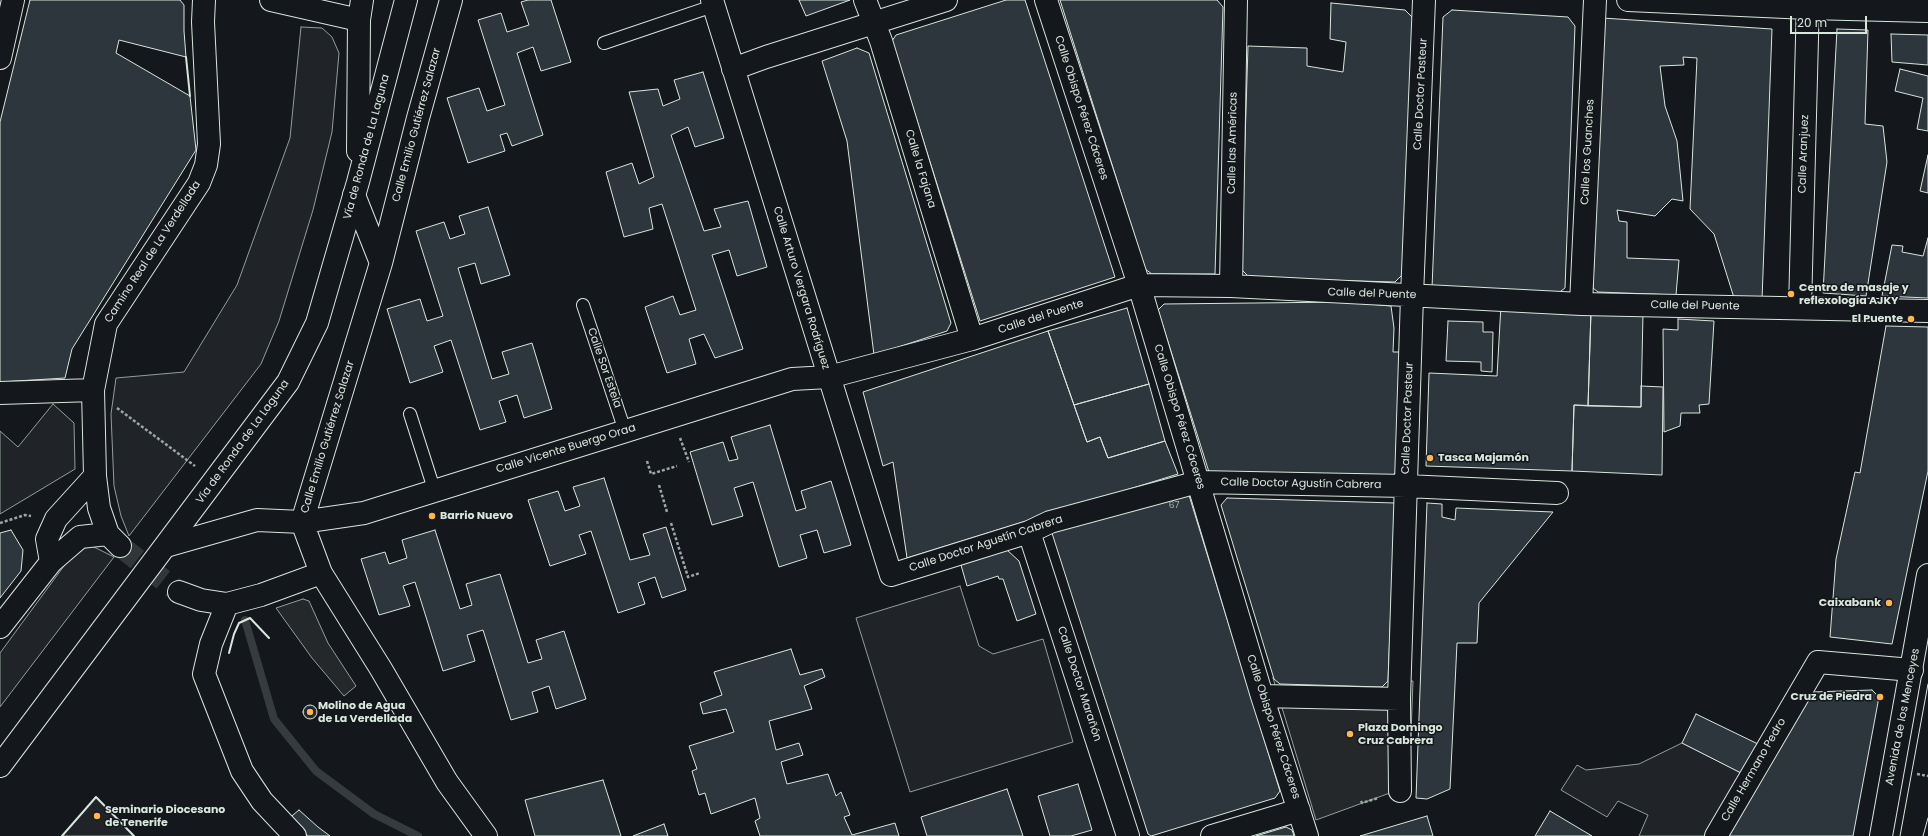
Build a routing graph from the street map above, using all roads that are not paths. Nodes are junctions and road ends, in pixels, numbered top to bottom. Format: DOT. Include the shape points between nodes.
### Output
graph roads {
  1 [pos="13,0"];
  2 [pos="204,0"];
  3 [pos="271,0"];
  4 [pos="406,0"];
  5 [pos="451,0"];
  6 [pos="865,0"];
  7 [pos="946,0"];
  8 [pos="1046,0"];
  9 [pos="1236,0"];
  10 [pos="1424,0"];
  11 [pos="1595,0"];
  12 [pos="1628,0"];
  13 [pos="713,3"];
  14 [pos="1808,4"];
  15 [pos="360,10"];
  16 [pos="1928,11"];
  17 [pos="873,24"];
  18 [pos="604,43"];
  19 [pos="0,58"];
  20 [pos="733,69"];
  21 [pos="356,189"];
  22 [pos="381,263"];
  23 [pos="1138,285"];
  24 [pos="1231,286"];
  25 [pos="1412,296"];
  26 [pos="1581,304"];
  27 [pos="583,305"];
  28 [pos="1800,308"];
  29 [pos="1928,311"];
  30 [pos="972,339"];
  31 [pos="829,377"];
  32 [pos="93,390"];
  33 [pos="0,393"];
  34 [pos="410,414"];
  35 [pos="625,431"];
  36 [pos="95,476"];
  37 [pos="1198,482"];
  38 [pos="1406,486"];
  39 [pos="434,489"];
  40 [pos="1557,493"];
  41 [pos="302,522"];
  42 [pos="1029,532"];
  43 [pos="166,546"];
  44 [pos="51,562"];
  45 [pos="321,573"];
  46 [pos="1928,575"];
  47 [pos="891,576"];
  48 [pos="179,592"];
  49 [pos="227,604"];
  50 [pos="0,627"];
  51 [pos="1912,670"];
  52 [pos="1262,696"];
  53 [pos="1399,699"];
  54 [pos="0,766"];
  55 [pos="1400,790"];
  56 [pos="1299,810"];
  57 [pos="296,836"];
  58 [pos="486,836"];
  59 [pos="1128,836"];
  60 [pos="1212,836"];
  61 [pos="1307,836"];
  62 [pos="1716,836"];
  63 [pos="1881,836"];
  1 -- 19 [label="street"];
  2 -- 32 [label="street, Camino Real de La Verdellada" via="209,144 206,165 199,183 106,324"];
  3 -- 15 [label="street"];
  4 -- 21 [label="street, Vía de Ronda de La Laguna"];
  5 -- 22 [label="street, Calle Emilio Gutiérrez Salazar"];
  6 -- 17 [label="street, Calle la Fajana"];
  7 -- 17 [label="street"];
  8 -- 23 [label="street, Calle Obispo Pérez Cáceres"];
  9 -- 24 [label="street, Calle las Américas"];
  10 -- 25 [label="street, Calle Doctor Pasteur"];
  11 -- 26 [label="street, Calle los Guanches"];
  12 -- 14 [label="street"];
  13 -- 18 [label="lane"];
  13 -- 20 [label="street, Calle Arturo Vergara Rodríguez"];
  14 -- 16 [label="street"];
  14 -- 28 [label="street, Calle Aranjuez"];
  15 -- 21 [label="street"];
  17 -- 20 [label="street"];
  17 -- 30 [label="street, Calle la Fajana" via="881,41"];
  20 -- 31 [label="street, Calle Arturo Vergara Rodríguez"];
  21 -- 22 [label="street"];
  21 -- 43 [label="street, Vía de Ronda de La Laguna" via="317,323 288,382"];
  22 -- 41 [label="street, Calle Emilio Gutiérrez Salazar"];
  23 -- 24 [label="street, Calle del Puente"];
  23 -- 30 [label="street, Calle del Puente"];
  23 -- 37 [label="street, Calle Obispo Pérez Cáceres"];
  24 -- 25 [label="street, Calle del Puente"];
  25 -- 26 [label="street, Calle del Puente"];
  25 -- 38 [label="street, Calle Doctor Pasteur"];
  26 -- 28 [label="street, Calle del Puente"];
  27 -- 35 [label="lane, Calle Sor Estela"];
  28 -- 29 [label="street, Calle del Puente"];
  30 -- 31 [label="street, Calle del Puente"];
  31 -- 35 [label="street, Calle Vicente Buergo Oraa" via="792,379"];
  31 -- 47 [label="street, Calle Arturo Vergara Rodríguez"];
  32 -- 33 [label="street"];
  32 -- 36 [label="street, Camino Real de La Verdellada"];
  34 -- 39 [label="lane"];
  35 -- 39 [label="street, Calle Vicente Buergo Oraa"];
  36 -- 44 [label="street" via="56,519 47,539"];
  36 -- 44 [label="street, Camino Real de La Verdellada" via="99,508 114,540 80,537"];
  37 -- 38 [label="street, Calle Doctor Agustín Cabrera"];
  37 -- 42 [label="street, Calle Doctor Agustín Cabrera" via="1050,522"];
  37 -- 52 [label="street, Calle Obispo Pérez Cáceres"];
  38 -- 40 [label="street, Calle Doctor Agustín Cabrera"];
  38 -- 53 [label="street, Calle Doctor Pasteur"];
  39 -- 41 [label="street, Calle Vicente Buergo Oraa" via="364,513"];
  41 -- 43 [label="street, Calle Vicente Buergo Oraa" via="258,520"];
  41 -- 45 [label="street, Calle Emilio Gutiérrez Salazar"];
  42 -- 47 [label="street, Calle Doctor Agustín Cabrera"];
  42 -- 59 [label="street, Calle Doctor Marañón"];
  43 -- 54 [label="street, Vía de Ronda de La Laguna"];
  44 -- 50 [label="street"];
  45 -- 49 [label="street"];
  45 -- 58 [label="street, Calle Emilio Gutiérrez Salazar" via="447,782"];
  46 -- 51 [label="street, Avenida de los Menceyes"];
  48 -- 49 [label="street" via="201,600"];
  49 -- 57 [label="street" via="211,644 204,674 242,771 262,801"];
  51 -- 62 [label="street, Calle Hermano Pedro" via="1818,662"];
  51 -- 63 [label="street, Avenida de los Menceyes"];
  52 -- 53 [label="street"];
  52 -- 56 [label="street, Calle Obispo Pérez Cáceres"];
  53 -- 55 [label="street, Calle Doctor Pasteur"];
  56 -- 60 [label="street"];
  56 -- 61 [label="street, Calle Obispo Pérez Cáceres"];
}
